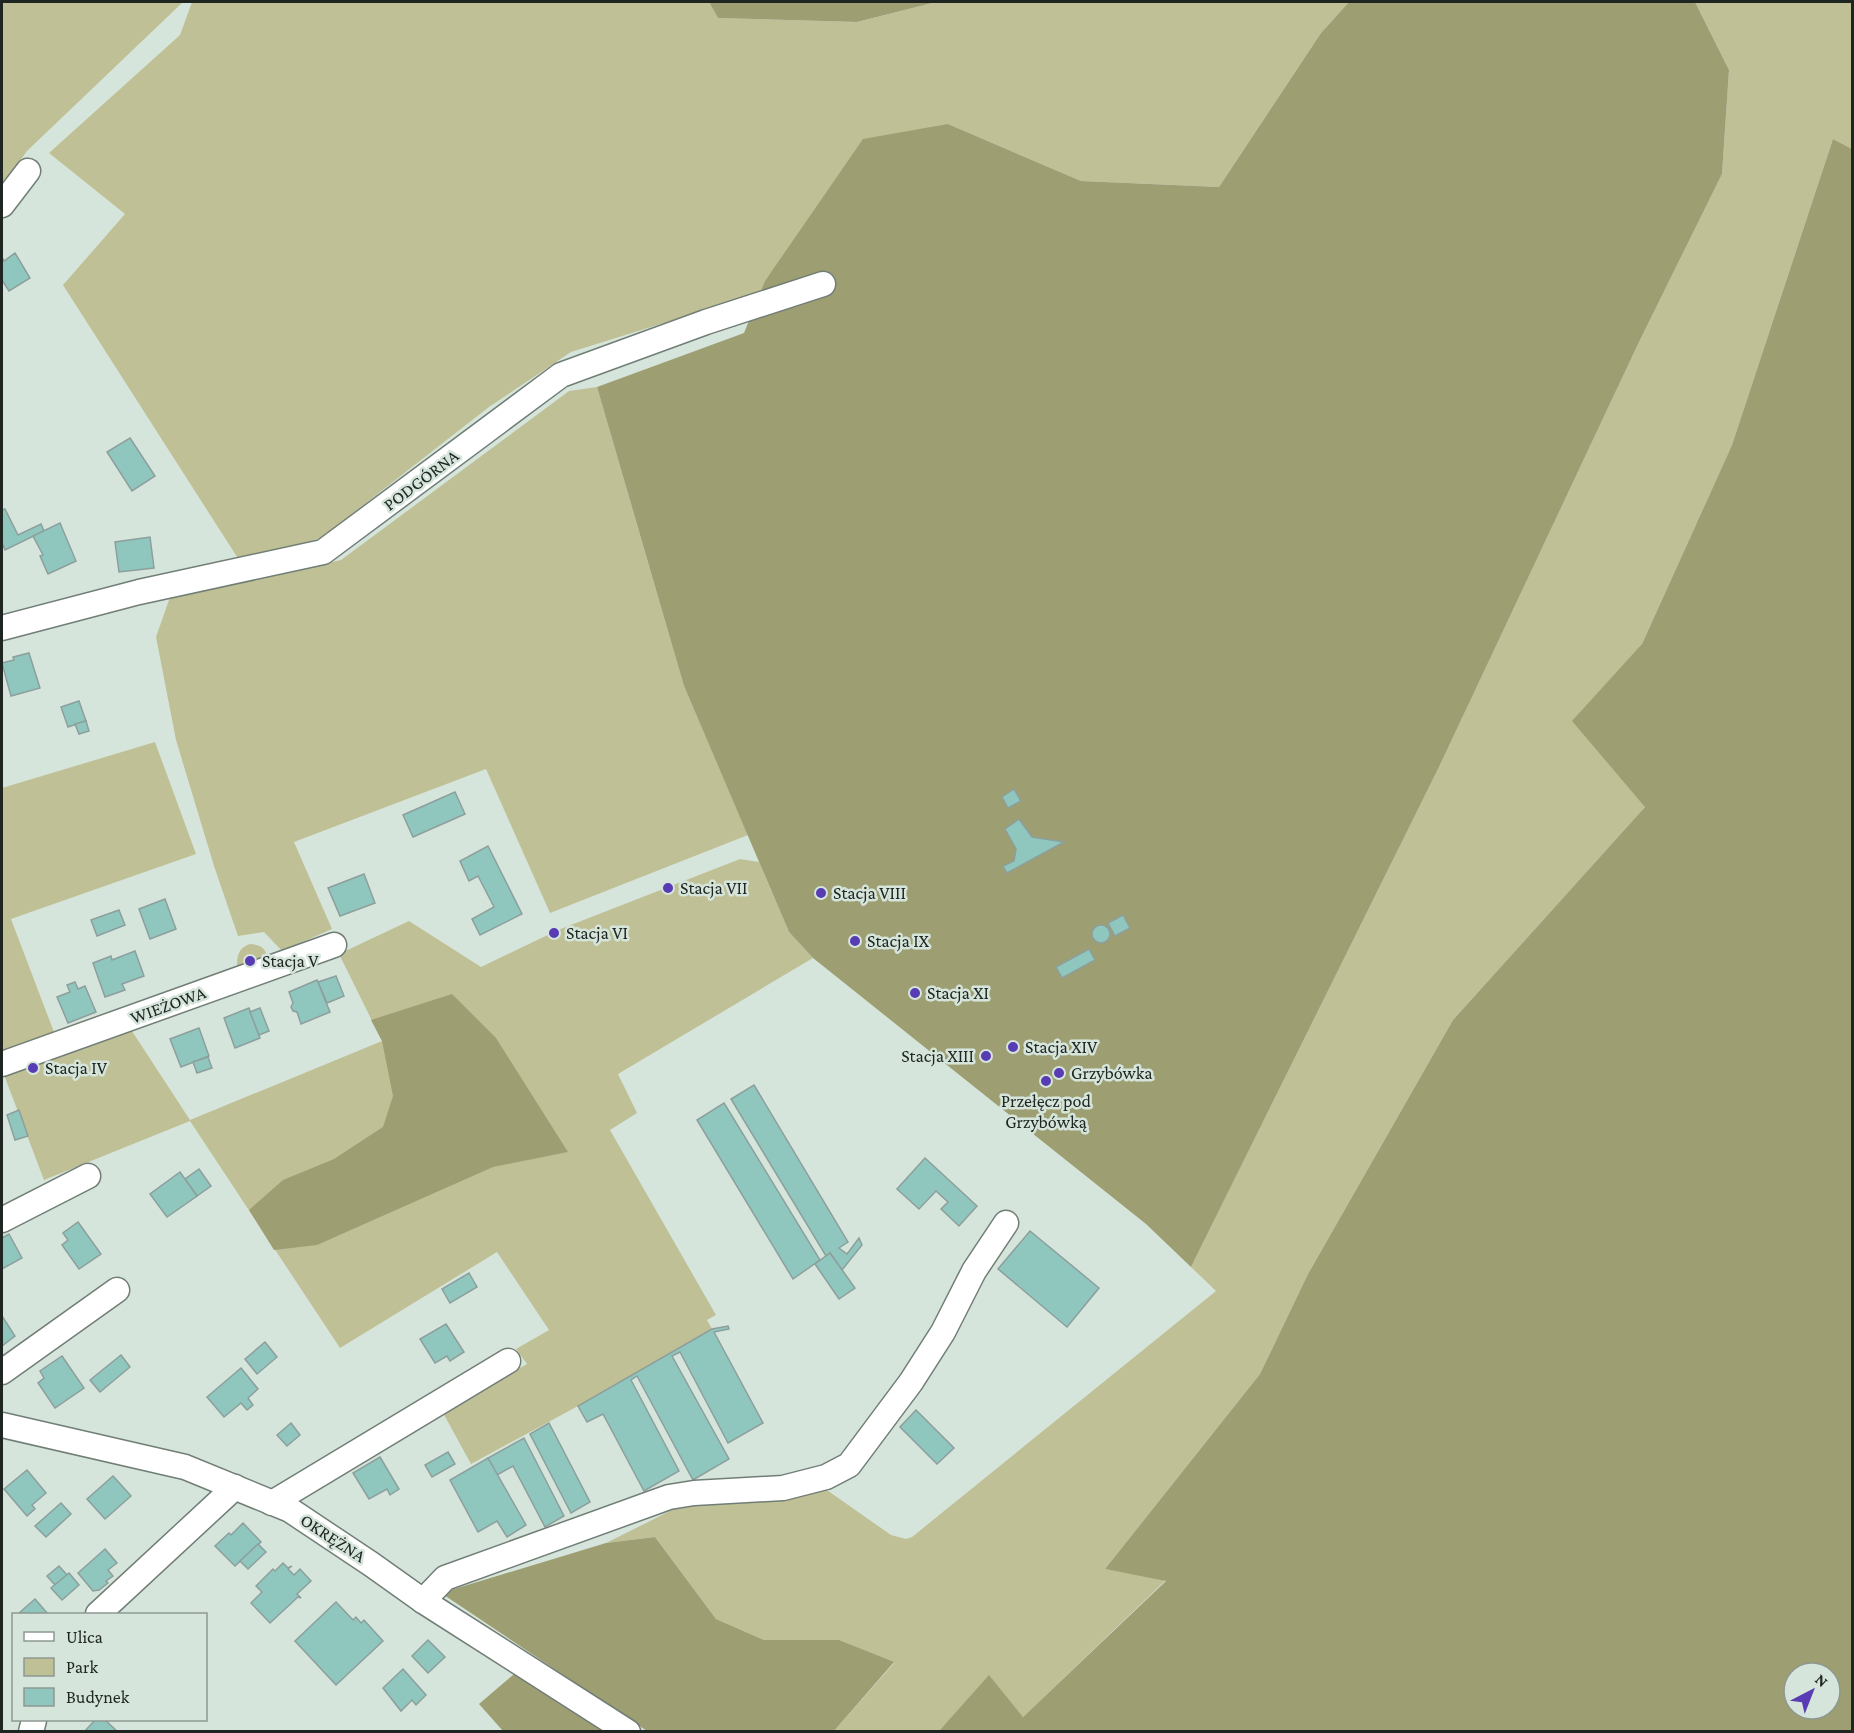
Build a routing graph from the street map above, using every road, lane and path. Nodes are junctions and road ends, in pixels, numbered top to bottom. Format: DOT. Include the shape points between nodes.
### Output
graph roads {
  1 [pos="28,171"];
  2 [pos="2,205"];
  3 [pos="823,285"];
  4 [pos="2,628"];
  5 [pos="334,945"];
  6 [pos="2,1064"];
  7 [pos="88,1176"];
  8 [pos="2,1220"];
  9 [pos="1006,1223"];
  10 [pos="117,1290"];
  11 [pos="508,1361"];
  12 [pos="2,1372"];
  13 [pos="2,1425"];
  14 [pos="235,1487"];
  15 [pos="272,1503"];
  16 [pos="423,1601"];
  17 [pos="99,1613"];
  18 [pos="628,1731"];
  1 -- 2 [label="street"];
  3 -- 4 [label="street, PODGÓRNA" via="706,322 561,375 323,552 139,592"];
  5 -- 6 [label="street, WIEŻOWA"];
  7 -- 8 [label="street"];
  9 -- 16 [label="street" via="911,1382 849,1465 826,1477 783,1488 669,1497 445,1578"];
  10 -- 12 [label="street"];
  11 -- 15 [label="street"];
  13 -- 14 [label="street, OKRĘŻNA" via="185,1467"];
  14 -- 15 [label="street, OKRĘŻNA"];
  14 -- 17 [label="street"];
  15 -- 16 [label="street, OKRĘŻNA" via="299,1516"];
  16 -- 18 [label="street, OKRĘŻNA"];
}
